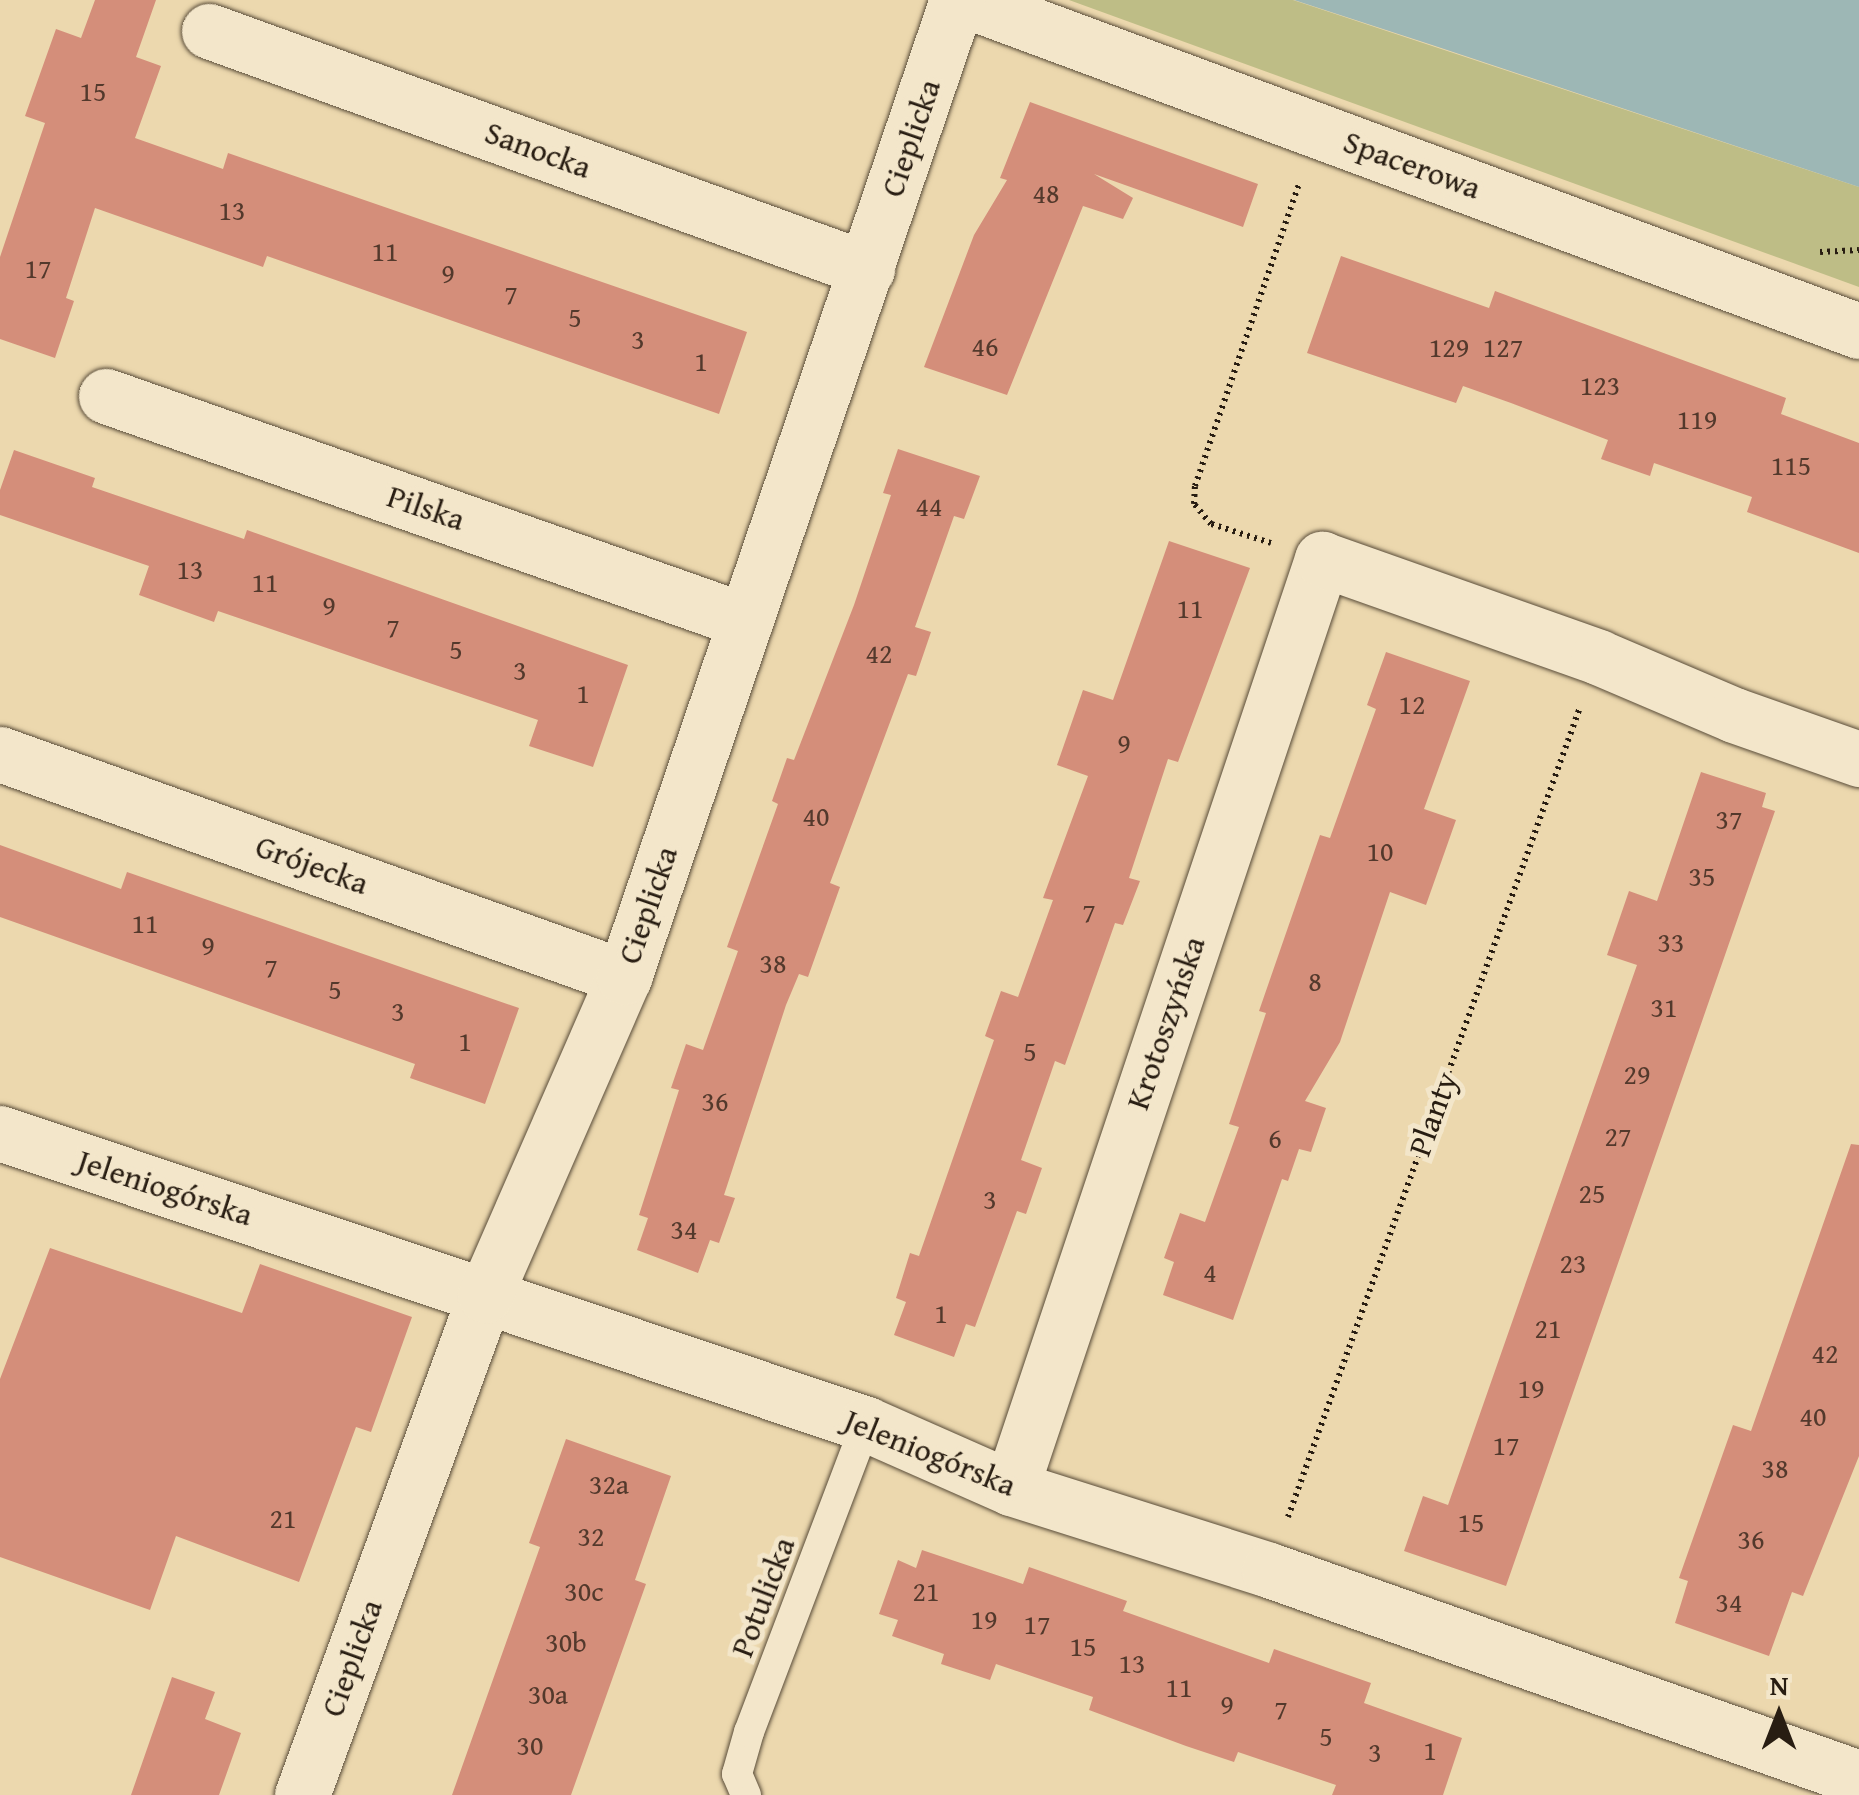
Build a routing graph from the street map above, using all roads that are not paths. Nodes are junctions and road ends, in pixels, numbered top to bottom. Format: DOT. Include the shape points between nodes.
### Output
graph roads {
  1 [pos="957,0"];
  2 [pos="965,0"];
  3 [pos="210,31"];
  4 [pos="866,270"];
  5 [pos="1859,331"];
  6 [pos="106,396"];
  7 [pos="746,621"];
  8 [pos="0,754"];
  9 [pos="1859,759"];
  10 [pos="624,977"];
  11 [pos="0,1133"];
  12 [pos="485,1295"];
  13 [pos="866,1424"];
  14 [pos="1010,1488"];
  15 [pos="1859,1778"];
  16 [pos="302,1795"];
  17 [pos="746,1795"];
  1 -- 4 [label="street, Cieplicka"];
  2 -- 5 [label="street, Spacerowa"];
  3 -- 4 [label="street, Sanocka"];
  4 -- 7 [label="street, Cieplicka"];
  6 -- 7 [label="street, Pilska"];
  7 -- 10 [label="street, Cieplicka"];
  8 -- 10 [label="street, Grójecka"];
  9 -- 14 [label="street, Krotoszyńska" via="1322,558"];
  10 -- 12 [label="street, Cieplicka"];
  11 -- 12 [label="street, Jeleniogórska"];
  12 -- 13 [label="street, Jeleniogórska"];
  12 -- 16 [label="street, Cieplicka"];
  13 -- 14 [label="street, Jeleniogórska"];
  13 -- 17 [label="lane, Potulicka" via="749,1732 737,1774"];
  14 -- 15 [label="street, Jeleniogórska" via="1268,1570"];
}
